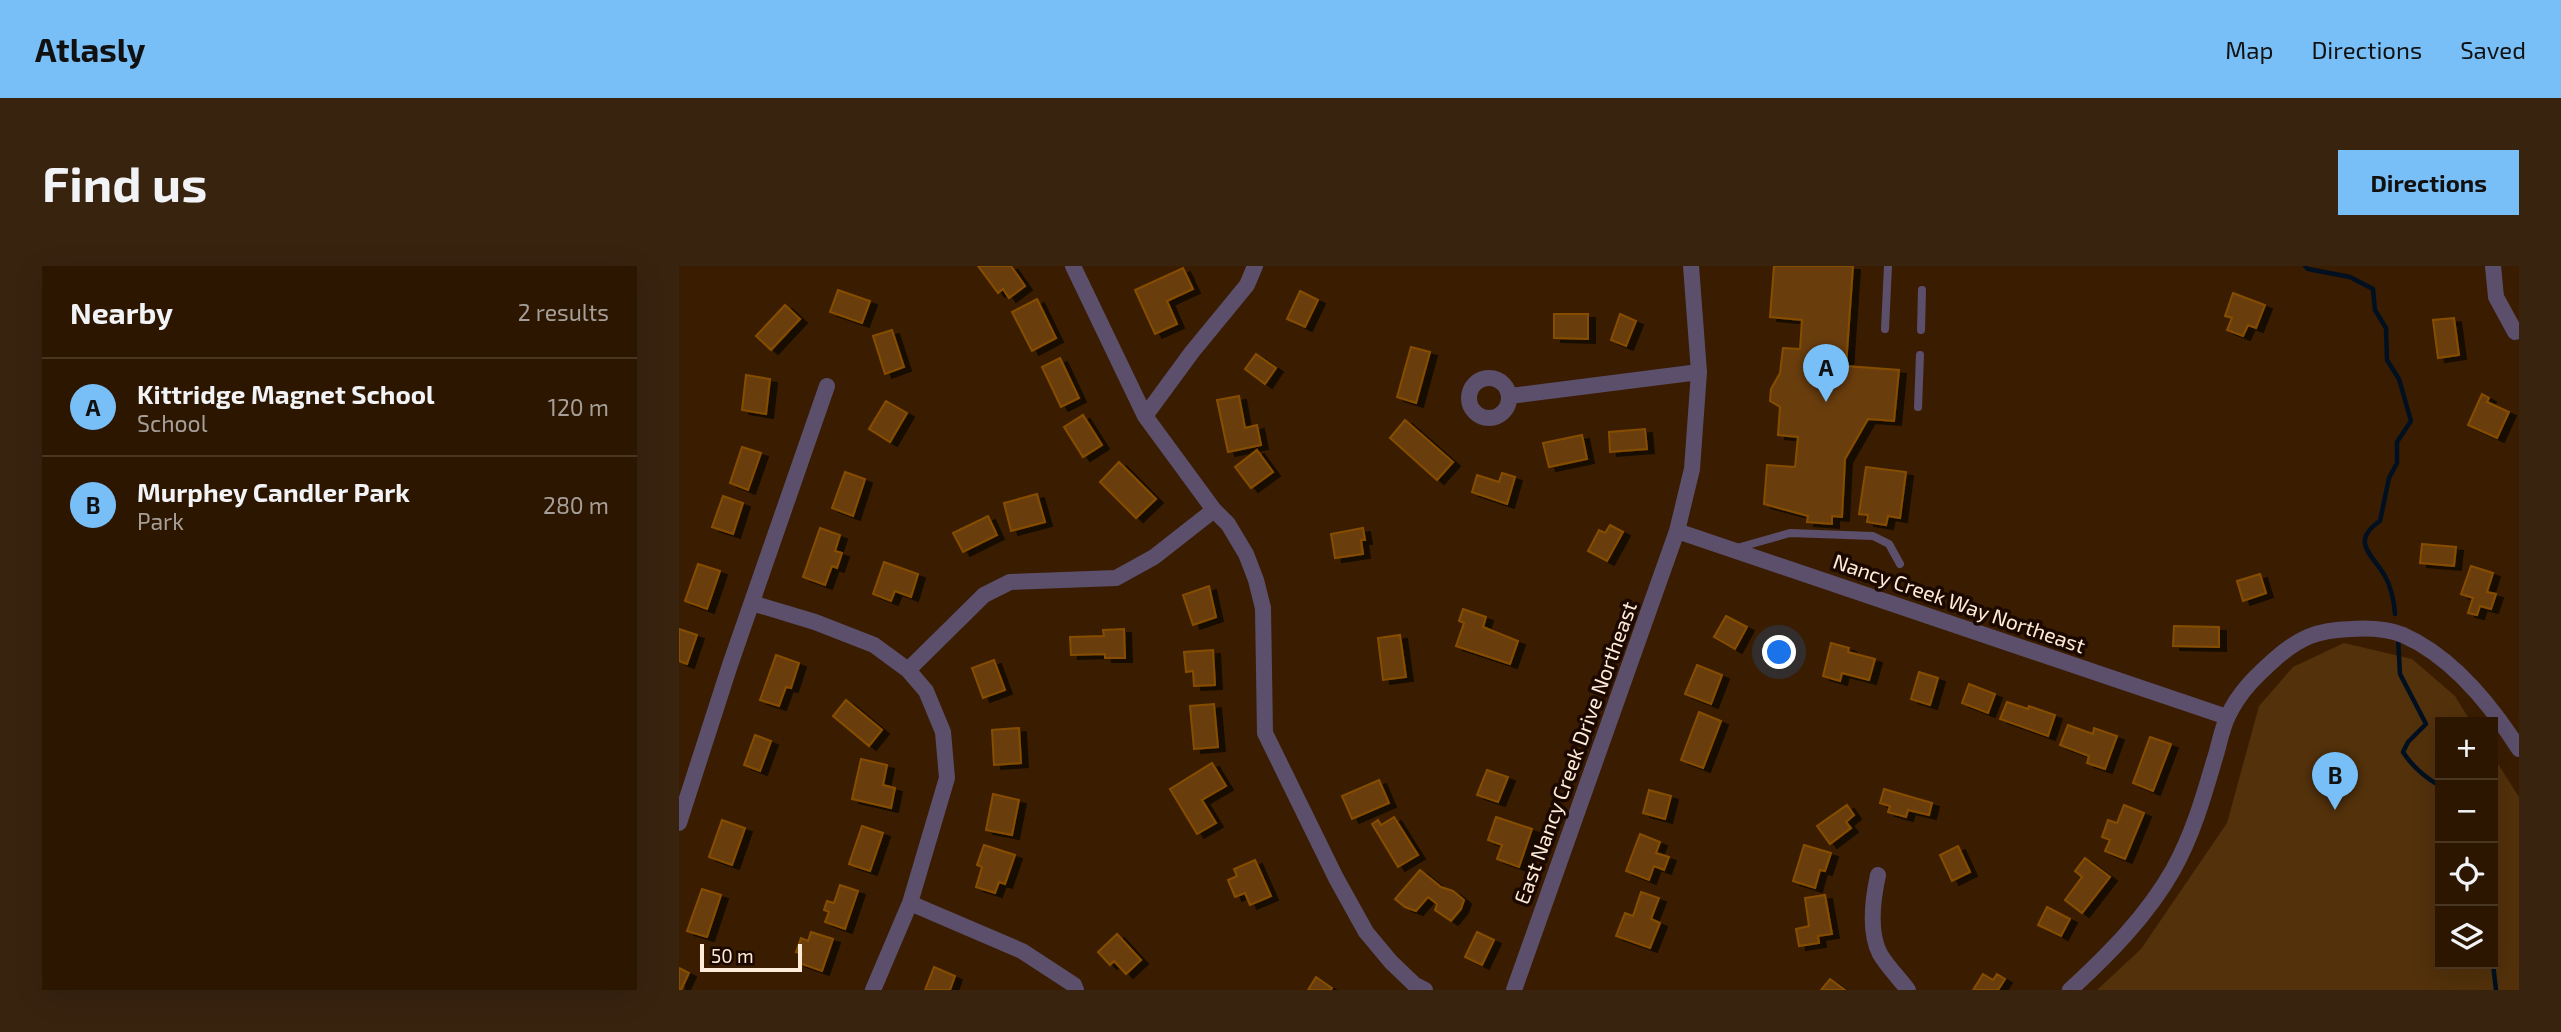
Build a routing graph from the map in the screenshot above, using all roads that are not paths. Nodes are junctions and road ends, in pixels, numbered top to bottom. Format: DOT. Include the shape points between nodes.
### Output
graph roads {
  1 [pos="1073,266"];
  2 [pos="1255,266"];
  3 [pos="1691,266"];
  4 [pos="1888,266"];
  5 [pos="2493,266"];
  6 [pos="1922,290"];
  7 [pos="1885,329"];
  8 [pos="1921,331"];
  9 [pos="2515,332"];
  10 [pos="1920,355"];
  11 [pos="1699,372"];
  12 [pos="827,386"];
  13 [pos="1510,396"];
  14 [pos="1917,407"];
  15 [pos="1145,416"];
  16 [pos="1214,510"];
  17 [pos="1677,531"];
  18 [pos="1730,549"];
  19 [pos="1900,564"];
  20 [pos="752,603"];
  21 [pos="908,670"];
  22 [pos="2227,718"];
  23 [pos="2519,749"];
  24 [pos="679,823"];
  25 [pos="1878,875"];
  26 [pos="910,903"];
  27 [pos="873,990"];
  28 [pos="1076,990"];
  29 [pos="1425,990"];
  30 [pos="1514,990"];
  31 [pos="1908,990"];
  32 [pos="2070,990"];
  1 -- 15 [label="street"];
  2 -- 15 [label="street" via="1247,285"];
  3 -- 11 [label="street"];
  4 -- 7 [label="lane"];
  5 -- 9 [label="street" via="2495,297"];
  6 -- 8 [label="lane"];
  10 -- 14 [label="lane"];
  11 -- 13 [label="street"];
  11 -- 17 [label="street, East Nancy Creek Drive Northeast" via="1692,469"];
  12 -- 20 [label="street"];
  15 -- 16 [label="street"];
  16 -- 21 [label="street" via="1154,557 1116,578 1010,582 984,595"];
  16 -- 29 [label="street" via="1246,554 1261,599 1265,733 1366,932 1391,962"];
  17 -- 18 [label="street, Nancy Creek Way Northeast"];
  17 -- 30 [label="street, East Nancy Creek Drive Northeast"];
  18 -- 19 [label="lane" via="1790,533 1873,536 1889,544"];
  18 -- 22 [label="street, Nancy Creek Way Northeast"];
  20 -- 21 [label="street" via="874,645"];
  20 -- 24 [label="street"];
  21 -- 26 [label="street" via="938,715 947,778"];
  22 -- 23 [label="street" via="2248,684 2307,635 2366,628 2402,635 2436,654 2474,689"];
  22 -- 32 [label="street" via="2197,821 2173,871 2105,958"];
  25 -- 31 [label="street" via="1872,900 1876,941 1880,954"];
  26 -- 27 [label="street"];
  26 -- 28 [label="street" via="1022,951"];
}
